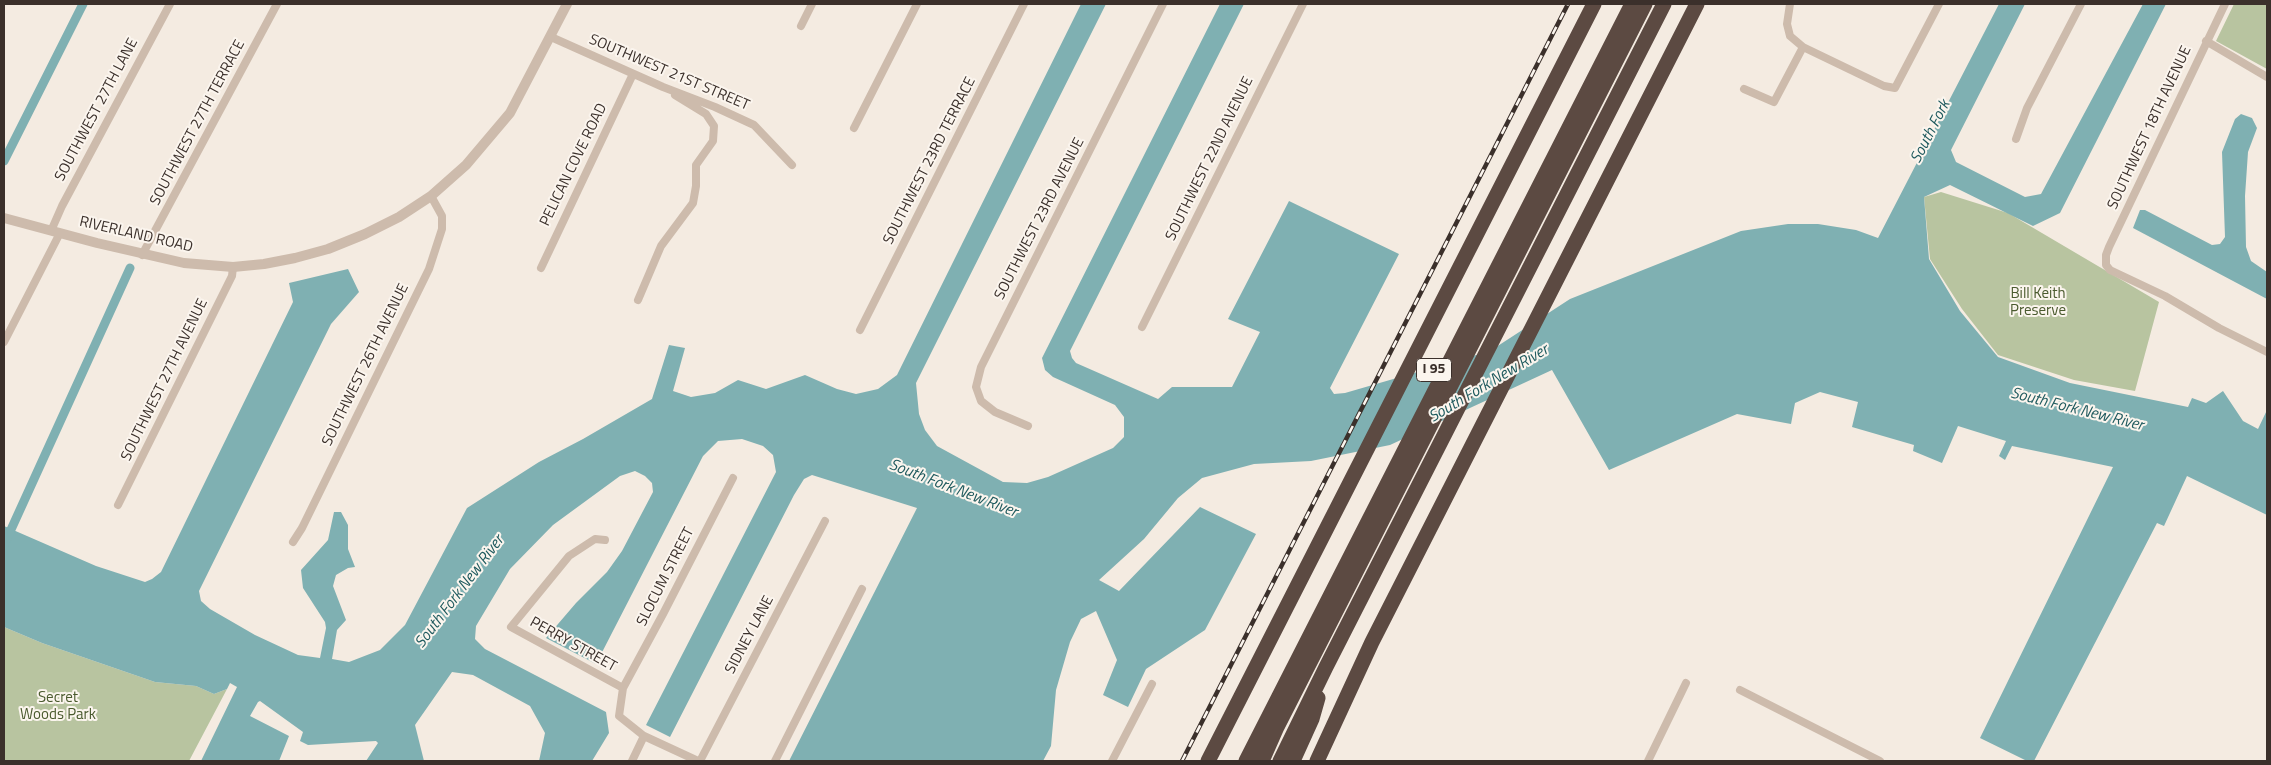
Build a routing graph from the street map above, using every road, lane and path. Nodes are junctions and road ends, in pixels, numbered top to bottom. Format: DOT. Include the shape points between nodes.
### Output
graph roads {
  1 [pos="170,4"];
  2 [pos="277,4"];
  3 [pos="567,4"];
  4 [pos="812,4"];
  5 [pos="917,4"];
  6 [pos="1024,4"];
  7 [pos="1163,4"];
  8 [pos="1303,4"];
  9 [pos="1620,4"];
  10 [pos="1632,4"];
  11 [pos="1646,4"];
  12 [pos="1664,4"];
  13 [pos="1697,4"];
  14 [pos="1790,4"];
  15 [pos="1939,4"];
  16 [pos="2081,4"];
  17 [pos="2225,4"];
  18 [pos="1592,8"];
  19 [pos="1615,25"];
  20 [pos="801,26"];
  21 [pos="551,37"];
  22 [pos="2206,41"];
  23 [pos="1803,47"];
  24 [pos="633,74"];
  25 [pos="2267,77"];
  26 [pos="663,87"];
  27 [pos="1744,89"];
  28 [pos="854,128"];
  29 [pos="2016,139"];
  30 [pos="792,165"];
  31 [pos="431,196"];
  32 [pos="4,218"];
  33 [pos="56,232"];
  34 [pos="142,255"];
  35 [pos="234,267"];
  36 [pos="540,268"];
  37 [pos="638,300"];
  38 [pos="1142,327"];
  39 [pos="860,330"];
  40 [pos="4,342"];
  41 [pos="2267,352"];
  42 [pos="1028,426"];
  43 [pos="733,478"];
  44 [pos="118,505"];
  45 [pos="825,522"];
  46 [pos="605,540"];
  47 [pos="293,542"];
  48 [pos="862,589"];
  49 [pos="1686,683"];
  50 [pos="1152,684"];
  51 [pos="623,688"];
  52 [pos="1740,690"];
  53 [pos="1267,722"];
  54 [pos="644,736"];
  55 [pos="1297,738"];
  56 [pos="1248,740"];
  57 [pos="632,761"];
  58 [pos="699,761"];
  59 [pos="776,761"];
  60 [pos="1112,761"];
  61 [pos="1208,761"];
  62 [pos="1235,761"];
  63 [pos="1239,761"];
  64 [pos="1246,761"];
  65 [pos="1262,761"];
  66 [pos="1280,761"];
  67 [pos="1293,761"];
  68 [pos="1316,761"];
  69 [pos="1648,761"];
  70 [pos="1880,761"];
  1 -- 33 [label="street, SOUTHWEST 27TH LANE" via="62,206"];
  2 -- 34 [label="street, SOUTHWEST 27TH TERRACE"];
  3 -- 21 [label="street, RIVERLAND ROAD"];
  4 -- 20 [label="street"];
  5 -- 28 [label="street"];
  6 -- 39 [label="street, SOUTHWEST 23RD TERRACE"];
  7 -- 42 [label="street, SOUTHWEST 23RD AVENUE" via="981,367 976,387 982,400 995,412"];
  8 -- 38 [label="street, SOUTHWEST 22ND AVENUE"];
  9 -- 19 [label="highway, I 95"];
  10 -- 19 [label="highway"];
  11 -- 53 [label="highway" via="1447,391"];
  12 -- 55 [label="highway, I 95" via="1326,667 1312,719"];
  13 -- 68 [label="highway" via="1372,642"];
  14 -- 23 [label="street" via="1786,24 1790,36"];
  15 -- 23 [label="street" via="1895,88 1884,86"];
  16 -- 29 [label="street" via="2027,108"];
  17 -- 22 [label="street, SOUTHWEST 18TH AVENUE"];
  18 -- 61 [label="highway"];
  19 -- 53 [label="highway, I 95"];
  21 -- 24 [label="street, SOUTHWEST 21ST STREET"];
  21 -- 31 [label="street, RIVERLAND ROAD" via="510,113 466,165"];
  22 -- 25 [label="street"];
  22 -- 41 [label="street, SOUTHWEST 18TH AVENUE" via="2109,247 2106,265"];
  23 -- 27 [label="street" via="1774,102"];
  24 -- 26 [label="street, SOUTHWEST 21ST STREET"];
  24 -- 36 [label="street, PELICAN COVE ROAD"];
  26 -- 30 [label="street, SOUTHWEST 21ST STREET" via="754,125"];
  26 -- 37 [label="street" via="706,114 714,126 713,140 696,165 692,203 661,246"];
  31 -- 35 [label="street, RIVERLAND ROAD" via="382,226 328,248 295,258"];
  31 -- 47 [label="street, SOUTHWEST 26TH AVENUE" via="442,216 442,229 429,269"];
  32 -- 33 [label="street, RIVERLAND ROAD"];
  33 -- 34 [label="street, RIVERLAND ROAD"];
  33 -- 40 [label="street"];
  34 -- 35 [label="street, RIVERLAND ROAD" via="184,263"];
  35 -- 44 [label="street, SOUTHWEST 27TH AVENUE"];
  43 -- 51 [label="street, SLOCUM STREET"];
  45 -- 58 [label="street, SIDNEY LANE"];
  46 -- 51 [label="street, PERRY STREET" via="595,539 569,556 511,627"];
  48 -- 59 [label="street"];
  49 -- 69 [label="street"];
  50 -- 60 [label="street"];
  51 -- 54 [label="street, PERRY STREET" via="619,716"];
  52 -- 70 [label="street"];
  53 -- 56 [label="highway, I 95"];
  53 -- 64 [label="highway"];
  53 -- 65 [label="highway"];
  54 -- 57 [label="street"];
  54 -- 58 [label="street, PERRY STREET"];
  55 -- 66 [label="highway"];
  55 -- 67 [label="highway"];
  56 -- 62 [label="highway"];
  56 -- 63 [label="highway, I 95"];
}
